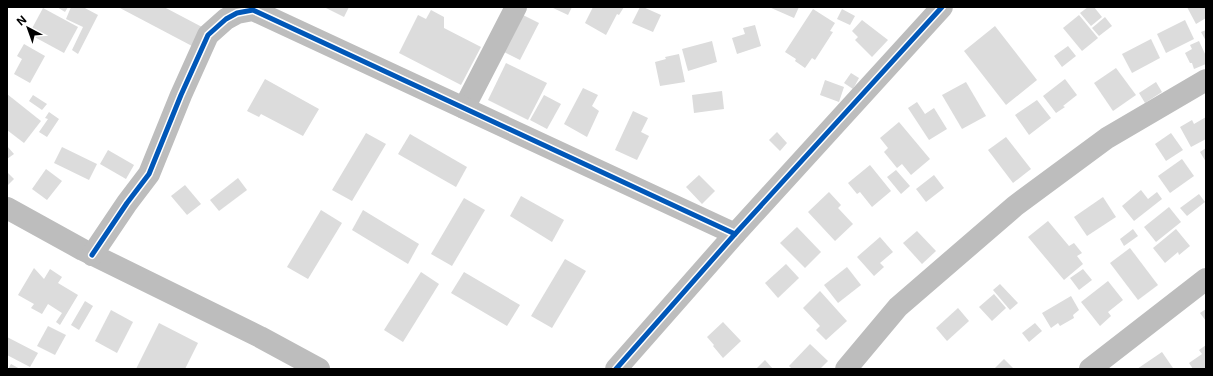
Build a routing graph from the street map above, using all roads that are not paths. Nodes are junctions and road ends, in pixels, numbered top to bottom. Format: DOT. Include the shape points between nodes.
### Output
graph roads {
  1 [pos="516,7"];
  2 [pos="942,7"];
  3 [pos="1206,80"];
  4 [pos="464,108"];
  5 [pos="7,208"];
  6 [pos="735,234"];
  7 [pos="92,255"];
  8 [pos="1206,279"];
  9 [pos="319,369"];
  10 [pos="616,369"];
  11 [pos="846,369"];
  12 [pos="1090,369"];
  1 -- 4 [label="street"];
  2 -- 6 [label="street"];
  3 -- 11 [label="street" via="1107,138 1014,206 898,307"];
  4 -- 6 [label="street"];
  4 -- 7 [label="street" via="253,10 237,13 208,35 150,174"];
  5 -- 7 [label="street"];
  6 -- 10 [label="street"];
  7 -- 9 [label="street" via="260,337"];
  8 -- 12 [label="street"];
}
